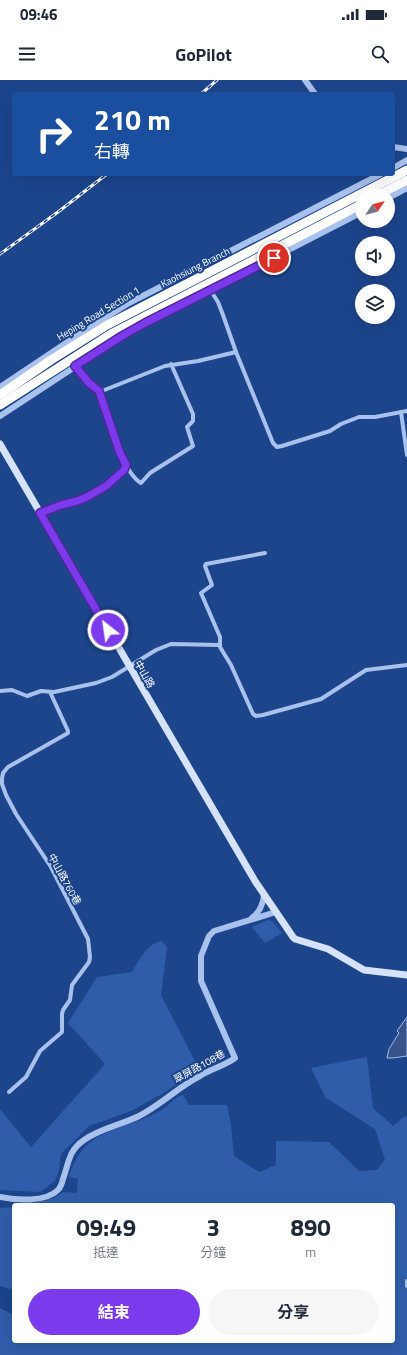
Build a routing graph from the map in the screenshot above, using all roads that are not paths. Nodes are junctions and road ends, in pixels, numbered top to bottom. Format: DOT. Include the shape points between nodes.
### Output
graph roads {
  1 [pos="305,80"];
  2 [pos="314,92"];
  3 [pos="395,147"];
  4 [pos="407,149"];
  5 [pos="407,160"];
  6 [pos="395,167"];
  7 [pos="407,170"];
  8 [pos="377,176"];
  9 [pos="407,180"];
  10 [pos="392,188"];
  11 [pos="407,188"];
  12 [pos="395,194"];
  13 [pos="355,208"];
  14 [pos="355,216"];
  15 [pos="198,269"];
  16 [pos="211,290"];
  17 [pos="60,347"];
  18 [pos="236,352"];
  19 [pos="171,364"];
  20 [pos="75,366"];
  21 [pos="29,368"];
  22 [pos="0,387"];
  23 [pos="99,391"];
  24 [pos="0,395"];
  25 [pos="0,400"];
  26 [pos="0,405"];
  27 [pos="407,411"];
  28 [pos="402,412"];
  29 [pos="0,416"];
  30 [pos="0,444"];
  31 [pos="407,455"];
  32 [pos="126,465"];
  33 [pos="40,513"];
  34 [pos="265,552"];
  35 [pos="220,645"];
  36 [pos="407,665"];
  37 [pos="129,666"];
  38 [pos="0,691"];
  39 [pos="50,692"];
  40 [pos="264,895"];
  41 [pos="276,912"];
  42 [pos="251,920"];
  43 [pos="407,975"];
  44 [pos="9,1092"];
  45 [pos="0,1197"];
  46 [pos="407,1281"];
  47 [pos="407,1286"];
  1 -- 2 [label="street"];
  3 -- 4 [label="street"];
  5 -- 6 [label="street"];
  7 -- 24 [label="highway, Kaohsiung Branch, bridge" via="107,325"];
  8 -- 15 [label="street, Heping Road Section 1"];
  9 -- 10 [label="highway"];
  11 -- 12 [label="street"];
  13 -- 26 [label="highway, Kaohsiung Branch, bridge" via="111,334"];
  14 -- 16 [label="street"];
  15 -- 16 [label="street"];
  15 -- 17 [label="street, Heping Road Section 1" via="129,303"];
  16 -- 18 [label="street"];
  16 -- 20 [label="street" via="122,336"];
  17 -- 20 [label="street"];
  17 -- 21 [label="street, Heping Road Section 1"];
  18 -- 19 [label="street"];
  18 -- 28 [label="street" via="273,443 277,446 330,431 359,417"];
  19 -- 23 [label="street"];
  19 -- 32 [label="street" via="193,414 193,421 187,427 192,448 150,473 141,483"];
  20 -- 23 [label="street"];
  20 -- 29 [label="street"];
  21 -- 22 [label="street, Heping Road Section 1"];
  21 -- 25 [label="street" via="22,386"];
  23 -- 32 [label="street"];
  27 -- 28 [label="street"];
  28 -- 31 [label="street"];
  30 -- 33 [label="main road, 中山路"];
  32 -- 33 [label="street" via="106,486 87,497"];
  33 -- 37 [label="main road, 中山路"];
  34 -- 35 [label="street" via="205,566 212,585 203,591 202,595 218,631"];
  35 -- 36 [label="street" via="251,712 256,716 321,699 366,670"];
  35 -- 37 [label="street" via="170,644"];
  37 -- 39 [label="street" via="96,683"];
  37 -- 40 [label="main road, 中山路"];
  38 -- 39 [label="street" via="12,690 27,696"];
  39 -- 44 [label="street, 中山路760巷" via="68,733 8,767 3,773 2,784 9,802 51,867 82,927 88,939 90,957 87,966 72,985 70,1000 62,1014 62,1032 40,1051 26,1077"];
  40 -- 41 [label="main road, 中山路"];
  40 -- 42 [label="street" via="260,910"];
  41 -- 42 [label="street, 翠屏路108巷"];
  41 -- 43 [label="main road, 中山路" via="295,939 328,949 364,970"];
  42 -- 45 [label="street, 翠屏路108巷" via="214,931 209,936 201,956 200,981 235,1058 176,1090 158,1105 140,1115 98,1131 83,1140 73,1150 59,1189 52,1195 18,1201"];
  46 -- 47 [label="street"];
}
